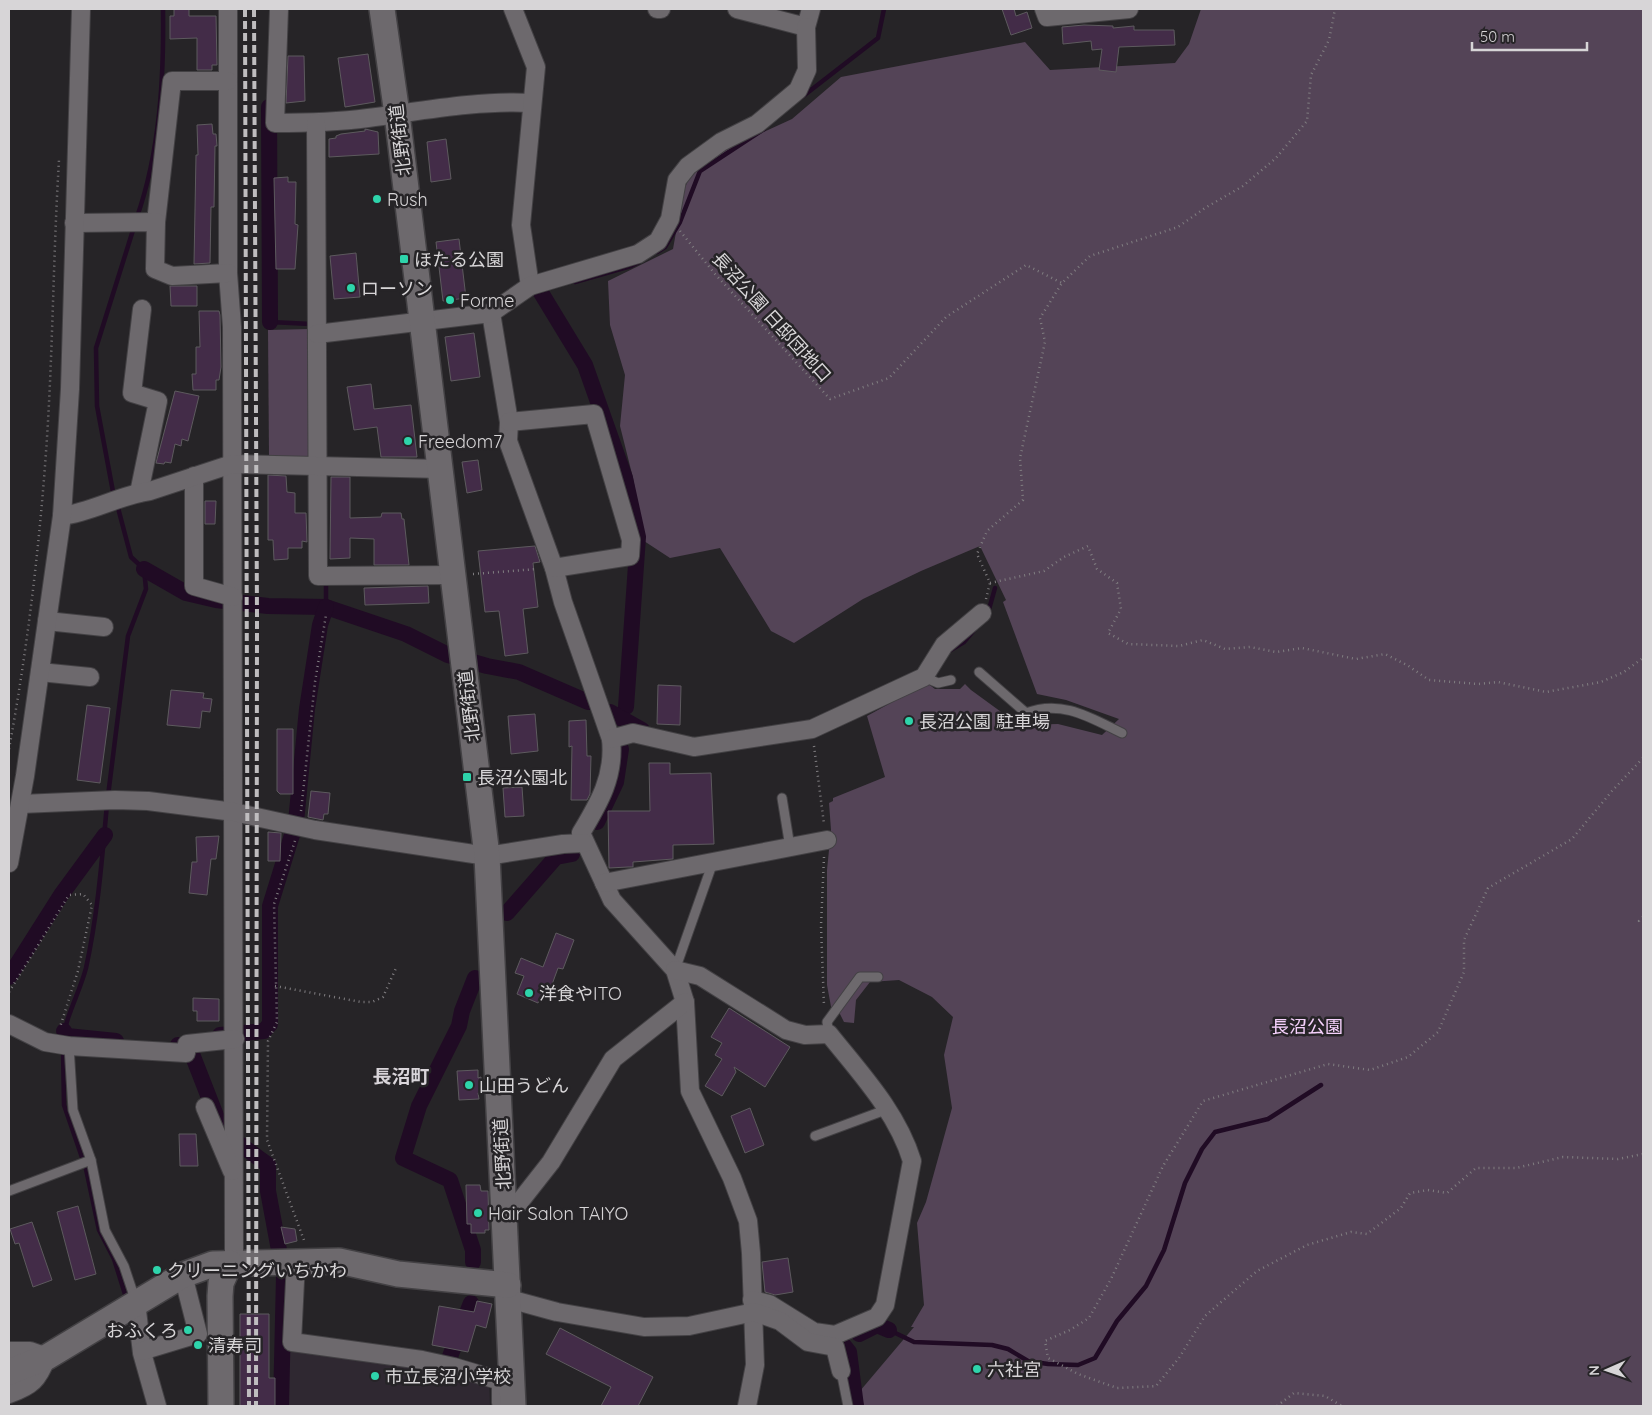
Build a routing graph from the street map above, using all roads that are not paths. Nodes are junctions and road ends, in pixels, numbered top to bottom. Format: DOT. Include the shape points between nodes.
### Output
graph roads {
  1 [pos="81,9"];
  2 [pos="228,9"];
  3 [pos="278,9"];
  4 [pos="382,9"];
  5 [pos="513,9"];
  6 [pos="737,9"];
  7 [pos="811,9"];
  8 [pos="1044,9"];
  9 [pos="1128,9"];
  10 [pos="806,27"];
  11 [pos="228,81"];
  12 [pos="532,103"];
  13 [pos="397,114"];
  14 [pos="316,124"];
  15 [pos="156,222"];
  16 [pos="74,224"];
  17 [pos="228,272"];
  18 [pos="530,286"];
  19 [pos="142,309"];
  20 [pos="491,313"];
  21 [pos="421,322"];
  22 [pos="317,334"];
  23 [pos="509,422"];
  24 [pos="232,464"];
  25 [pos="318,466"];
  26 [pos="441,469"];
  27 [pos="194,476"];
  28 [pos="139,493"];
  29 [pos="62,516"];
  30 [pos="554,568"];
  31 [pos="454,576"];
  32 [pos="233,597"];
  33 [pos="982,613"];
  34 [pos="47,621"];
  35 [pos="104,627"];
  36 [pos="40,672"];
  37 [pos="979,672"];
  38 [pos="90,677"];
  39 [pos="924,677"];
  40 [pos="951,680"];
  41 [pos="1122,733"];
  42 [pos="612,739"];
  43 [pos="782,798"];
  44 [pos="21,804"];
  45 [pos="234,812"];
  46 [pos="827,840"];
  47 [pos="584,843"];
  48 [pos="790,847"];
  49 [pos="487,856"];
  50 [pos="712,862"];
  51 [pos="9,864"];
  52 [pos="604,882"];
  53 [pos="675,970"];
  54 [pos="878,977"];
  55 [pos="685,1002"];
  56 [pos="9,1024"];
  57 [pos="828,1028"];
  58 [pos="235,1039"];
  59 [pos="62,1045"];
  60 [pos="205,1107"];
  61 [pos="888,1109"];
  62 [pos="816,1136"];
  63 [pos="91,1160"];
  64 [pos="235,1180"];
  65 [pos="9,1191"];
  66 [pos="504,1208"];
  67 [pos="304,1261"];
  68 [pos="230,1263"];
  69 [pos="183,1275"];
  70 [pos="509,1301"];
  71 [pos="136,1302"];
  72 [pos="753,1306"];
  73 [pos="9,1351"];
  74 [pos="142,1352"];
  75 [pos="47,1357"];
  76 [pos="841,1371"];
  77 [pos="9,1372"];
  78 [pos="9,1394"];
  79 [pos="157,1406"];
  80 [pos="221,1406"];
  81 [pos="501,1406"];
  82 [pos="513,1406"];
  83 [pos="529,1406"];
  84 [pos="747,1406"];
  85 [pos="848,1406"];
  1 -- 16 [label="street"];
  2 -- 11 [label="street"];
  3 -- 14 [label="street" via="275,123"];
  4 -- 13 [label="main road, 北野街道"];
  5 -- 12 [label="street" via="536,67"];
  6 -- 10 [label="street"];
  7 -- 10 [label="street"];
  8 -- 9 [label="street" via="1047,17"];
  10 -- 18 [label="street" via="808,70 798,90 757,124 721,142 688,166 677,180 670,219 658,240 638,254"];
  11 -- 15 [label="street" via="172,81"];
  11 -- 17 [label="street"];
  12 -- 13 [label="street" via="495,101"];
  12 -- 18 [label="street" via="521,225"];
  13 -- 14 [label="street"];
  13 -- 21 [label="main road, 北野街道"];
  14 -- 22 [label="street"];
  15 -- 16 [label="street"];
  15 -- 17 [label="street" via="155,269 172,276"];
  16 -- 29 [label="street"];
  17 -- 24 [label="street" via="232,327"];
  18 -- 20 [label="street"];
  19 -- 28 [label="street" via="132,393 158,401"];
  20 -- 21 [label="street"];
  20 -- 23 [label="street"];
  21 -- 22 [label="street"];
  21 -- 26 [label="main road, 北野街道"];
  22 -- 25 [label="street"];
  23 -- 30 [label="street" via="508,441"];
  23 -- 30 [label="street" via="594,414 631,540 630,556"];
  24 -- 25 [label="street"];
  24 -- 27 [label="street"];
  24 -- 32 [label="street"];
  25 -- 26 [label="street"];
  25 -- 31 [label="street" via="318,576"];
  26 -- 31 [label="main road, 北野街道"];
  27 -- 28 [label="street"];
  27 -- 32 [label="street" via="194,586"];
  28 -- 29 [label="street"];
  29 -- 34 [label="street"];
  30 -- 42 [label="street"];
  31 -- 49 [label="main road, 北野街道"];
  32 -- 45 [label="street"];
  33 -- 39 [label="street" via="944,645"];
  34 -- 35 [label="street"];
  34 -- 36 [label="street"];
  36 -- 38 [label="street"];
  36 -- 44 [label="street"];
  37 -- 41 [label="lane" via="1026,713 1054,706 1083,714"];
  39 -- 40 [label="lane" via="938,683"];
  39 -- 42 [label="street" via="880,701 812,729 694,747 633,733"];
  42 -- 47 [label="street" via="608,781 581,833"];
  43 -- 48 [label="lane"];
  44 -- 45 [label="street" via="115,800"];
  44 -- 51 [label="street"];
  45 -- 49 [label="street" via="300,827"];
  45 -- 58 [label="street"];
  46 -- 48 [label="street"];
  47 -- 49 [label="street"];
  47 -- 52 [label="street"];
  48 -- 50 [label="street"];
  49 -- 66 [label="main road, 北野街道"];
  50 -- 52 [label="street"];
  50 -- 53 [label="lane"];
  52 -- 53 [label="street" via="612,900"];
  53 -- 55 [label="street"];
  53 -- 57 [label="street" via="700,976 786,1030 805,1035"];
  54 -- 57 [label="lane" via="860,978"];
  55 -- 66 [label="street" via="613,1059 551,1162 518,1204"];
  55 -- 72 [label="street" via="690,1092 732,1178 748,1221"];
  56 -- 59 [label="street" via="45,1042"];
  57 -- 61 [label="street"];
  58 -- 59 [label="street" via="187,1044 186,1052"];
  58 -- 64 [label="street"];
  59 -- 63 [label="lane" via="72,1110"];
  60 -- 64 [label="street"];
  61 -- 62 [label="lane"];
  61 -- 72 [label="street" via="907,1144 912,1162 885,1305 877,1317 835,1336 814,1332 770,1304"];
  63 -- 65 [label="lane"];
  63 -- 71 [label="lane" via="106,1230 124,1266"];
  64 -- 68 [label="street" via="234,1253"];
  66 -- 70 [label="main road, 北野街道"];
  67 -- 68 [label="main road"];
  67 -- 70 [label="main road" via="339,1261"];
  67 -- 81 [label="street" via="292,1342 422,1360 501,1381"];
  68 -- 69 [label="main road" via="200,1267"];
  68 -- 80 [label="main road" via="220,1289"];
  69 -- 71 [label="main road"];
  69 -- 74 [label="street" via="198,1334"];
  70 -- 72 [label="street" via="644,1327 689,1326"];
  70 -- 82 [label="main road, 北野街道"];
  70 -- 83 [label="main road"];
  71 -- 74 [label="street"];
  71 -- 75 [label="main road"];
  72 -- 76 [label="street" via="808,1342 835,1347"];
  72 -- 84 [label="street" via="755,1366"];
  73 -- 75 [label="street" via="30,1351"];
  74 -- 79 [label="street"];
  75 -- 77 [label="main road"];
  75 -- 78 [label="street" via="40,1376 26,1388"];
  76 -- 85 [label="lane"];
}
